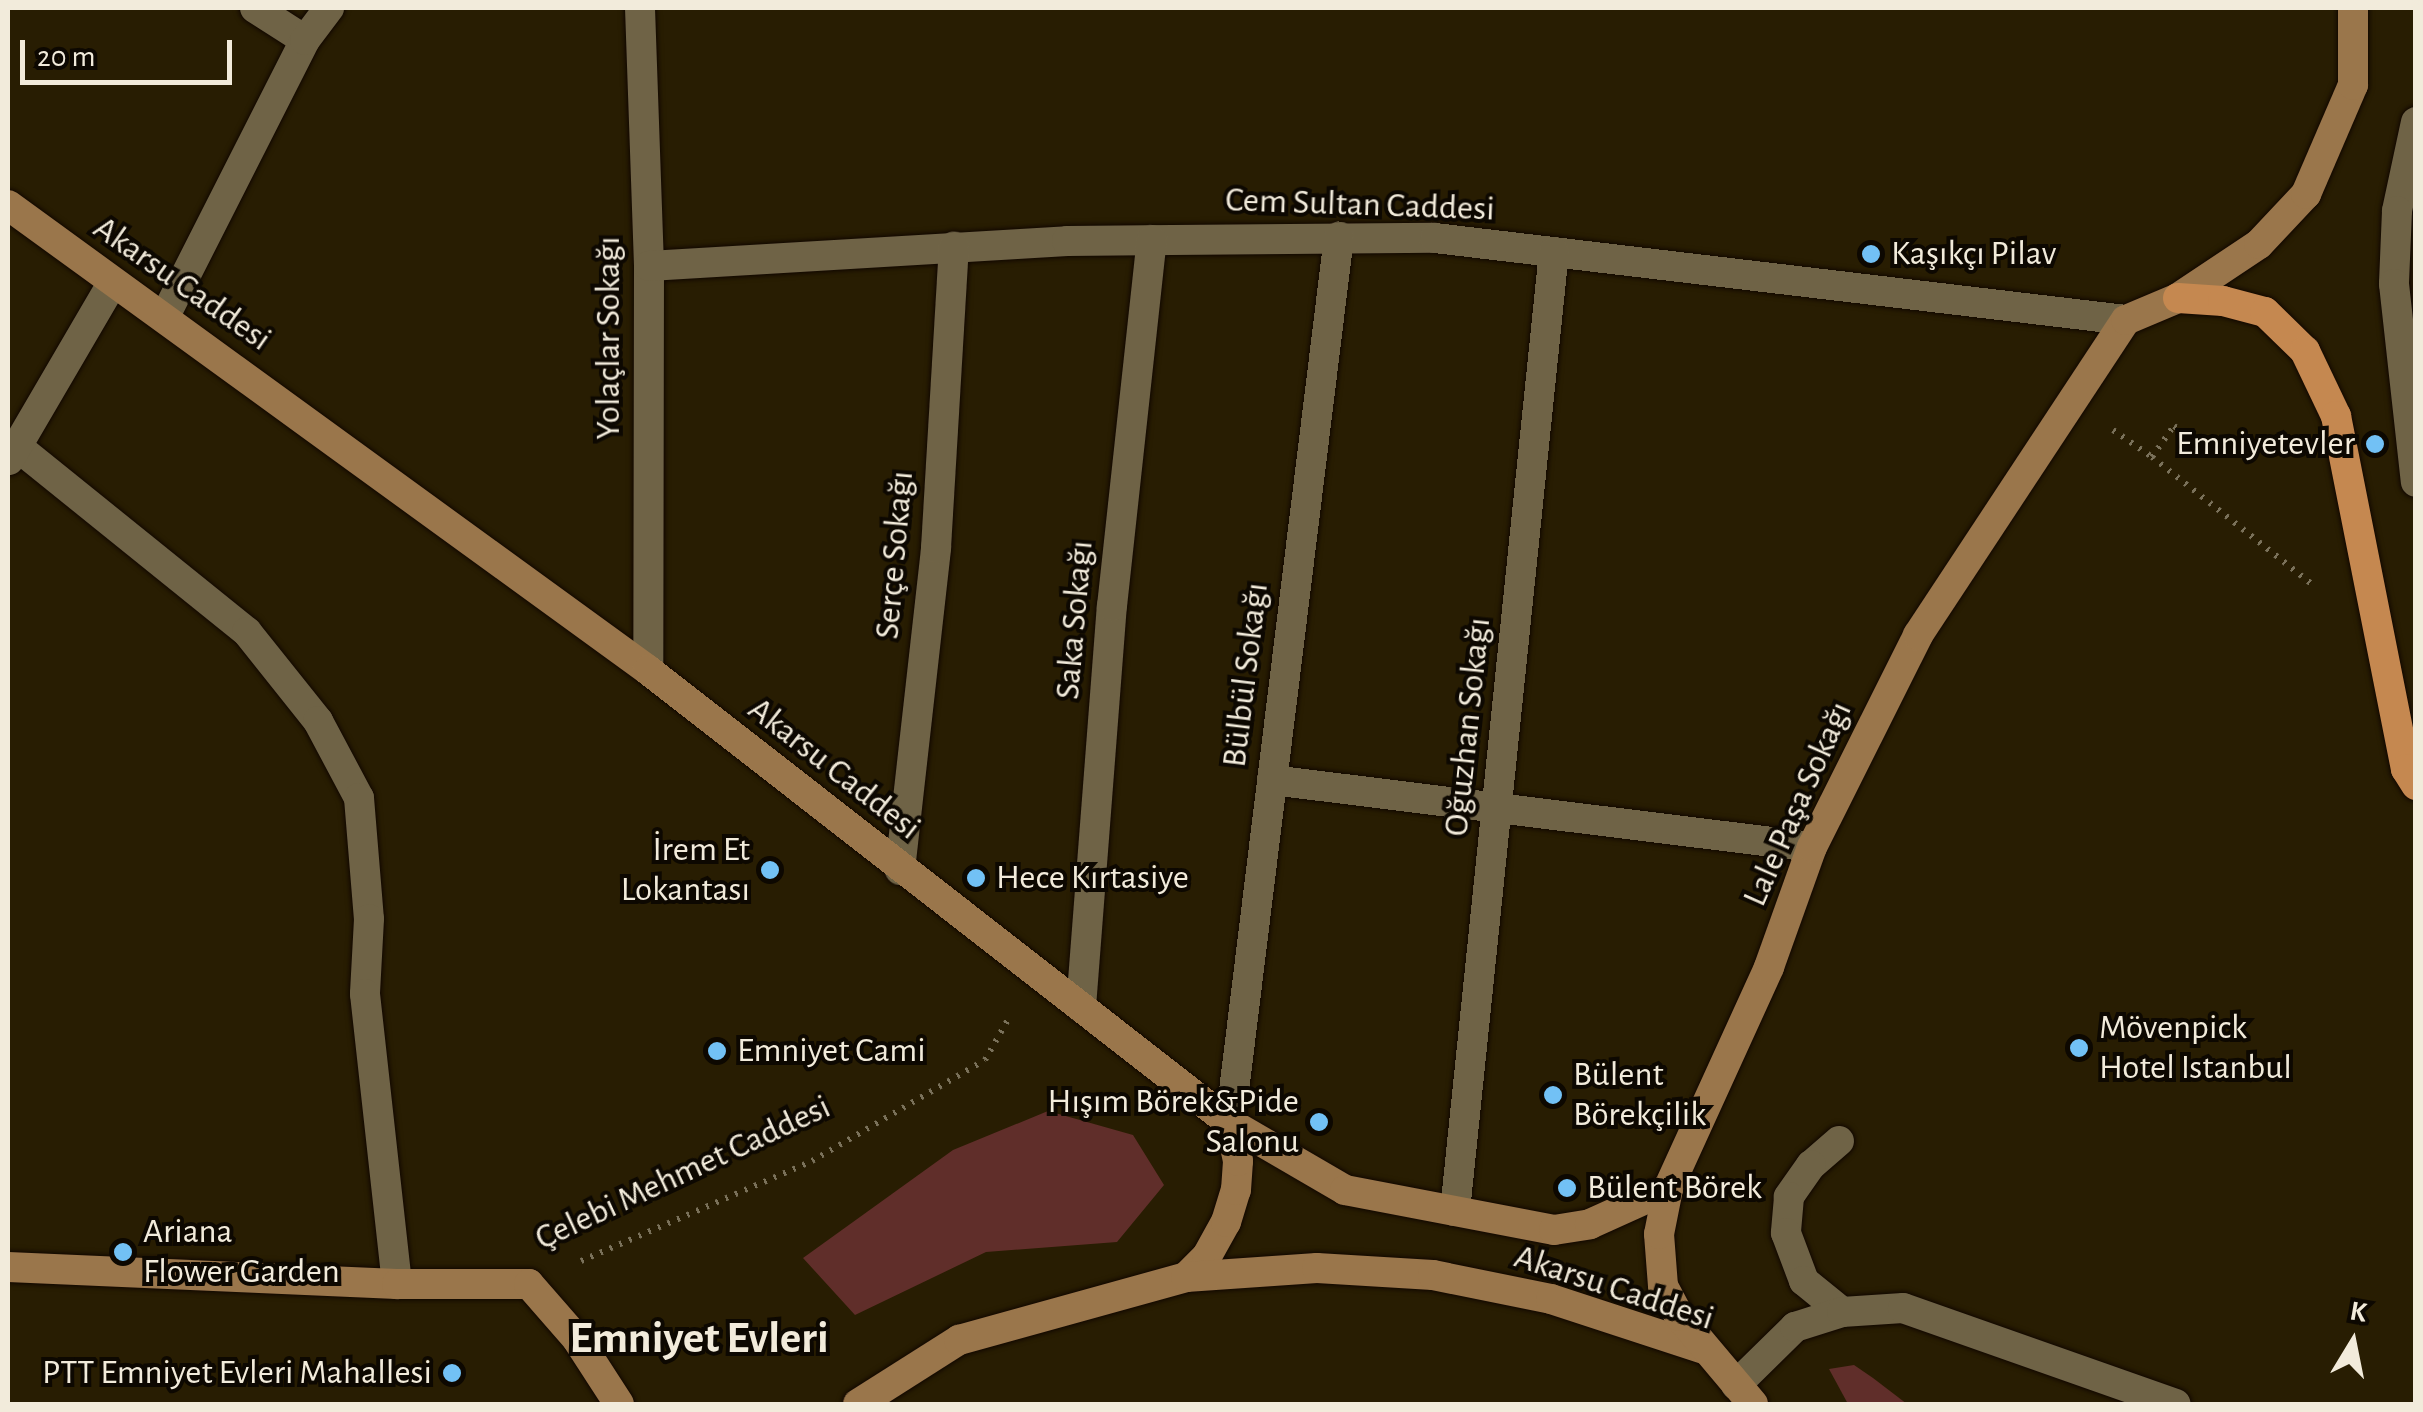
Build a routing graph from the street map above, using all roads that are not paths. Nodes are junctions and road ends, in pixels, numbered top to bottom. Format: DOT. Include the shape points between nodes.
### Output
graph roads {
  1 [pos="255,8"];
  2 [pos="329,8"];
  3 [pos="640,8"];
  4 [pos="2353,8"];
  5 [pos="305,40"];
  6 [pos="2416,122"];
  7 [pos="8,205"];
  8 [pos="1340,237"];
  9 [pos="1152,240"];
  10 [pos="954,247"];
  11 [pos="1554,252"];
  12 [pos="649,266"];
  13 [pos="113,282"];
  14 [pos="2178,298"];
  15 [pos="165,316"];
  16 [pos="2126,320"];
  17 [pos="11,454"];
  18 [pos="2416,482"];
  19 [pos="648,670"];
  20 [pos="1272,780"];
  21 [pos="2416,785"];
  22 [pos="1496,811"];
  23 [pos="1812,847"];
  24 [pos="900,870"];
  25 [pos="1081,1007"];
  26 [pos="1230,1124"];
  27 [pos="1839,1141"];
  28 [pos="1668,1188"];
  29 [pos="1455,1211"];
  30 [pos="8,1267"];
  31 [pos="1186,1277"];
  32 [pos="397,1284"];
  33 [pos="1842,1312"];
  34 [pos="1707,1350"];
  35 [pos="1744,1395"];
  36 [pos="619,1404"];
  37 [pos="858,1404"];
  38 [pos="2176,1404"];
  1 -- 5 [label="street"];
  2 -- 5 [label="street"];
  3 -- 12 [label="street, Yolaçlar Sokağı"];
  4 -- 14 [label="street" via="2353,84 2306,194 2259,244"];
  5 -- 15 [label="street"];
  6 -- 18 [label="street" via="2397,211 2394,284"];
  7 -- 13 [label="street, Akarsu Caddesi"];
  8 -- 9 [label="street, Cem Sultan Caddesi"];
  8 -- 11 [label="street, Cem Sultan Caddesi" via="1435,238"];
  8 -- 20 [label="street, Bülbül Sokağı"];
  9 -- 10 [label="street, Cem Sultan Caddesi"];
  9 -- 25 [label="street, Saka Sokağı" via="1112,606"];
  10 -- 12 [label="street, Cem Sultan Caddesi"];
  10 -- 24 [label="street, Serçe Sokağı" via="936,548"];
  11 -- 16 [label="street, Cem Sultan Caddesi"];
  11 -- 22 [label="street, Oğuzhan Sokağı"];
  12 -- 19 [label="street, Yolaçlar Sokağı"];
  13 -- 15 [label="street, Akarsu Caddesi"];
  13 -- 17 [label="street"];
  14 -- 16 [label="street"];
  14 -- 21 [label="main road" via="2264,312 2305,350 2336,416 2406,769"];
  15 -- 19 [label="street, Akarsu Caddesi"];
  16 -- 23 [label="street, Lale Paşa Sokağı" via="1918,634"];
  17 -- 32 [label="street" via="247,632 318,720 359,798 369,919 366,994"];
  19 -- 24 [label="street, Akarsu Caddesi"];
  20 -- 22 [label="street"];
  20 -- 26 [label="street, Bülbül Sokağı"];
  22 -- 23 [label="street"];
  22 -- 29 [label="street, Oğuzhan Sokağı"];
  23 -- 28 [label="street, Lale Paşa Sokağı" via="1750,1013"];
  24 -- 25 [label="street, Akarsu Caddesi"];
  25 -- 26 [label="street, Akarsu Caddesi"];
  26 -- 29 [label="street, Akarsu Caddesi" via="1345,1190"];
  26 -- 31 [label="street" via="1238,1161 1226,1222"];
  27 -- 33 [label="street" via="1790,1197 1786,1233 1804,1281"];
  28 -- 29 [label="street, Akarsu Caddesi" via="1590,1224 1554,1230"];
  28 -- 34 [label="street, Lale Paşa Sokağı" via="1659,1234 1663,1286"];
  30 -- 32 [label="street, Çelebi Mehmet Caddesi"];
  31 -- 34 [label="street, Akarsu Caddesi" via="1317,1268 1433,1275 1551,1298"];
  31 -- 37 [label="street, Akarsu Caddesi" via="959,1340"];
  32 -- 36 [label="street, Çelebi Mehmet Caddesi" via="529,1284 578,1339"];
  33 -- 35 [label="street" via="1796,1327"];
  33 -- 38 [label="street" via="1903,1308"];
  34 -- 35 [label="street, Akarsu Caddesi"];
}
